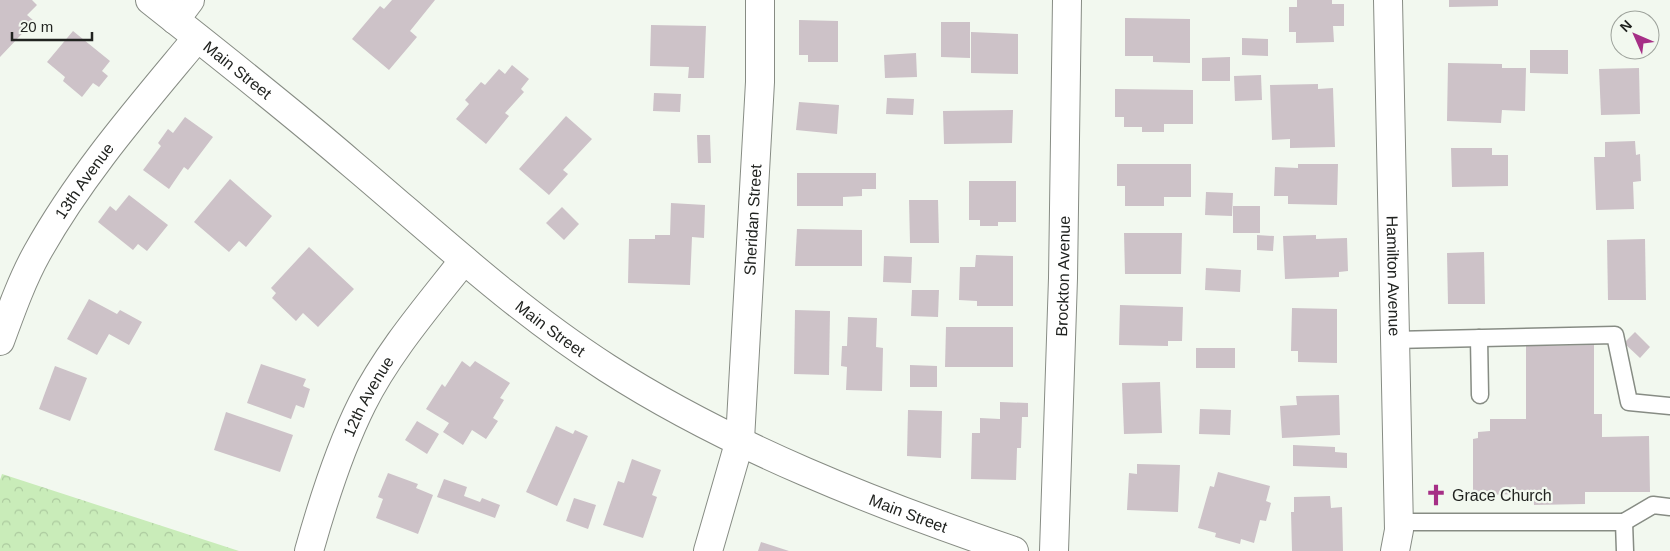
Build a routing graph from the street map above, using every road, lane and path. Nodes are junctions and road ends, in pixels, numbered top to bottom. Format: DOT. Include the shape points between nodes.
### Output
graph roads {
  1 [pos="150,0"];
  2 [pos="760,0"];
  3 [pos="1067,0"];
  4 [pos="1388,0"];
  5 [pos="182,10"];
  6 [pos="197,38"];
  7 [pos="464,260"];
  8 [pos="1478,338"];
  9 [pos="1394,340"];
  10 [pos="0,341"];
  11 [pos="1480,395"];
  12 [pos="1670,406"];
  13 [pos="740,440"];
  14 [pos="1670,507"];
  15 [pos="1398,522"];
  16 [pos="1624,522"];
  17 [pos="309,551"];
  18 [pos="708,551"];
  19 [pos="1014,551"];
  20 [pos="1054,551"];
  21 [pos="1395,551"];
  22 [pos="1625,551"];
  1 -- 5 [label="street, Main Street"];
  2 -- 13 [label="street, Sheridan Street" via="760,82"];
  3 -- 20 [label="street, Brockton Avenue" via="1064,278"];
  4 -- 9 [label="street, Hamilton Avenue"];
  5 -- 6 [label="street, Main Street"];
  6 -- 7 [label="street, Main Street"];
  6 -- 10 [label="street, 13th Avenue" via="74,193 36,254"];
  7 -- 13 [label="street, Main Street" via="553,330 608,368 671,406"];
  7 -- 17 [label="street, 12th Avenue" via="400,345 362,404 335,470"];
  8 -- 9 [label="lane"];
  8 -- 11 [label="lane"];
  8 -- 12 [label="lane" via="1615,335 1629,402"];
  9 -- 15 [label="street, Hamilton Avenue"];
  13 -- 18 [label="street, Sheridan Street"];
  13 -- 19 [label="street, Main Street" via="866,497"];
  14 -- 16 [label="lane" via="1653,505"];
  15 -- 16 [label="lane"];
  15 -- 21 [label="street, Hamilton Avenue"];
  16 -- 22 [label="lane"];
}
